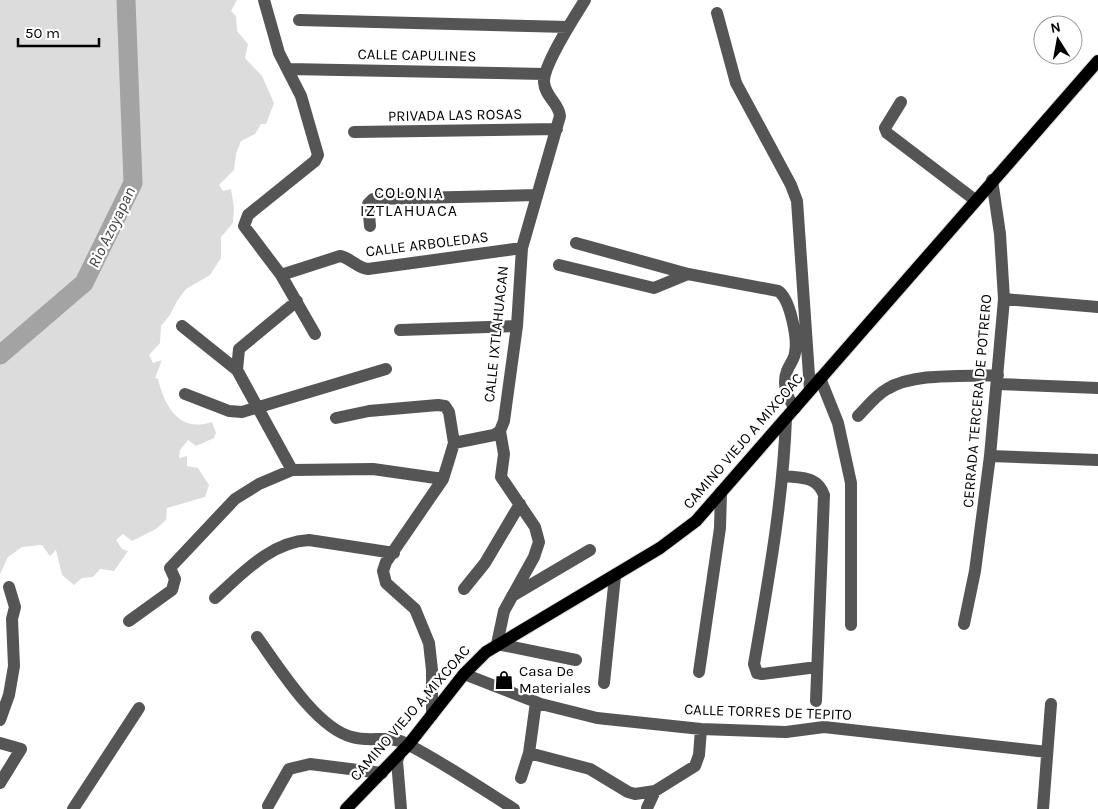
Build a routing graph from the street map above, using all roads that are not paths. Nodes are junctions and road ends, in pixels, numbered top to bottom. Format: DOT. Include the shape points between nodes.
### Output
graph roads {
  1 [pos="264,0"];
  2 [pos="585,0"];
  3 [pos="717,13"];
  4 [pos="299,20"];
  5 [pos="568,28"];
  6 [pos="1098,61"];
  7 [pos="288,69"];
  8 [pos="545,74"];
  9 [pos="902,102"];
  10 [pos="557,129"];
  11 [pos="354,132"];
  12 [pos="992,180"];
  13 [pos="537,195"];
  14 [pos="975,200"];
  15 [pos="370,226"];
  16 [pos="576,243"];
  17 [pos="522,248"];
  18 [pos="560,264"];
  19 [pos="688,274"];
  20 [pos="281,275"];
  21 [pos="1004,299"];
  22 [pos="297,300"];
  23 [pos="1098,307"];
  24 [pos="182,326"];
  25 [pos="516,326"];
  26 [pos="400,330"];
  27 [pos="315,334"];
  28 [pos="386,369"];
  29 [pos="236,370"];
  30 [pos="820,378"];
  31 [pos="998,380"];
  32 [pos="1098,388"];
  33 [pos="810,390"];
  34 [pos="186,394"];
  35 [pos="256,407"];
  36 [pos="795,408"];
  37 [pos="858,416"];
  38 [pos="336,418"];
  39 [pos="786,418"];
  40 [pos="500,432"];
  41 [pos="454,443"];
  42 [pos="990,456"];
  43 [pos="1098,460"];
  44 [pos="292,470"];
  45 [pos="784,476"];
  46 [pos="443,479"];
  47 [pos="721,492"];
  48 [pos="520,504"];
  49 [pos="590,550"];
  50 [pos="394,553"];
  51 [pos="615,576"];
  52 [pos="9,587"];
  53 [pos="464,589"];
  54 [pos="510,597"];
  55 [pos="215,598"];
  56 [pos="129,621"];
  57 [pos="964,624"];
  58 [pos="851,625"];
  59 [pos="257,637"];
  60 [pos="497,644"];
  61 [pos="576,660"];
  62 [pos="817,667"];
  63 [pos="699,672"];
  64 [pos="464,674"];
  65 [pos="604,683"];
  66 [pos="816,701"];
  67 [pos="536,702"];
  68 [pos="1051,704"];
  69 [pos="139,708"];
  70 [pos="432,715"];
  71 [pos="0,720"];
  72 [pos="700,729"];
  73 [pos="0,743"];
  74 [pos="408,744"];
  75 [pos="1047,752"];
  76 [pos="529,753"];
  77 [pos="399,755"];
  78 [pos="382,773"];
  79 [pos="521,778"];
  80 [pos="0,783"];
  81 [pos="655,791"];
  82 [pos="268,806"];
  83 [pos="647,808"];
  84 [pos="73,809"];
  85 [pos="346,809"];
  86 [pos="401,809"];
  87 [pos="514,809"];
  88 [pos="1043,809"];
  1 -- 7 [label="street" via="279,53"];
  2 -- 5 [label="street"];
  3 -- 33 [label="street" via="736,83 797,201"];
  4 -- 5 [label="street"];
  5 -- 8 [label="street"];
  6 -- 12 [label="main road, CAMINO VIEJO A MIXCOAC"];
  7 -- 8 [label="street, CALLE CAPULINES"];
  7 -- 20 [label="street" via="301,96 318,155 244,221 246,230"];
  8 -- 10 [label="street, CALLE IXTLAHUACAN" via="546,93 560,112"];
  9 -- 14 [label="street" via="885,128 887,133"];
  10 -- 11 [label="street, PRIVADA LAS ROSAS"];
  10 -- 13 [label="street, CALLE IXTLAHUACAN"];
  12 -- 14 [label="main road, CAMINO VIEJO A MIXCOAC"];
  12 -- 21 [label="street, CERRADA TERCERA DE POTRERO" via="998,210"];
  13 -- 15 [label="street" via="373,199 368,204"];
  13 -- 17 [label="street, CALLE IXTLAHUACAN"];
  14 -- 30 [label="main road, CAMINO VIEJO A MIXCOAC"];
  16 -- 19 [label="street"];
  17 -- 20 [label="street, CALLE ARBOLEDAS" via="368,270 340,256"];
  17 -- 25 [label="street, CALLE IXTLAHUACAN"];
  18 -- 19 [label="street" via="654,288"];
  19 -- 36 [label="street" via="784,295 796,343 784,381 789,401"];
  20 -- 22 [label="street"];
  21 -- 23 [label="street"];
  21 -- 31 [label="street, CERRADA TERCERA DE POTRERO"];
  22 -- 27 [label="street"];
  22 -- 29 [label="street" via="238,349"];
  24 -- 29 [label="street"];
  25 -- 26 [label="street"];
  25 -- 40 [label="street, CALLE IXTLAHUACAN"];
  28 -- 35 [label="street"];
  29 -- 35 [label="street"];
  30 -- 33 [label="main road, CAMINO VIEJO A MIXCOAC"];
  30 -- 58 [label="street" via="838,423 851,482"];
  31 -- 32 [label="street"];
  31 -- 37 [label="street" via="927,378 899,383 885,390"];
  31 -- 42 [label="street, CERRADA TERCERA DE POTRERO"];
  33 -- 36 [label="main road, CAMINO VIEJO A MIXCOAC"];
  34 -- 35 [label="street" via="229,411 242,412"];
  35 -- 44 [label="street"];
  36 -- 39 [label="main road, CAMINO VIEJO A MIXCOAC"];
  38 -- 41 [label="street" via="445,406"];
  39 -- 45 [label="street"];
  39 -- 47 [label="main road, CAMINO VIEJO A MIXCOAC"];
  40 -- 41 [label="street"];
  40 -- 48 [label="street" via="504,454 501,477"];
  41 -- 46 [label="street"];
  42 -- 43 [label="street"];
  42 -- 57 [label="street, CERRADA TERCERA DE POTRERO" via="975,571"];
  44 -- 46 [label="street" via="373,469"];
  44 -- 56 [label="street" via="235,499 170,568 175,579 172,590"];
  45 -- 62 [label="street" via="814,480 824,495"];
  45 -- 62 [label="street" via="755,670 768,674"];
  46 -- 50 [label="street"];
  47 -- 51 [label="main road, CAMINO VIEJO A MIXCOAC" via="696,521"];
  47 -- 63 [label="street" via="720,528"];
  48 -- 53 [label="street" via="485,563"];
  48 -- 54 [label="street" via="535,527 539,542 534,557"];
  49 -- 54 [label="street"];
  50 -- 55 [label="street" via="297,540 272,550"];
  50 -- 70 [label="street" via="384,567 384,576 386,583 415,609 429,643"];
  51 -- 60 [label="main road, CAMINO VIEJO A MIXCOAC"];
  51 -- 65 [label="street"];
  52 -- 71 [label="street" via="15,606 12,619 14,666"];
  54 -- 60 [label="street"];
  59 -- 74 [label="street" via="303,702 327,723 350,737 364,740 385,737"];
  60 -- 61 [label="street"];
  60 -- 64 [label="main road, CAMINO VIEJO A MIXCOAC"];
  62 -- 66 [label="street"];
  64 -- 67 [label="street, CALLE TORRES DE TEPITO"];
  64 -- 70 [label="main road, CAMINO VIEJO A MIXCOAC"];
  67 -- 72 [label="street, CALLE TORRES DE TEPITO" via="597,718"];
  67 -- 76 [label="street"];
  68 -- 75 [label="street"];
  69 -- 84 [label="street"];
  70 -- 74 [label="main road, CAMINO VIEJO A MIXCOAC"];
  72 -- 75 [label="street, CALLE TORRES DE TEPITO" via="786,732 824,727"];
  72 -- 81 [label="street" via="695,766"];
  73 -- 80 [label="street" via="21,749"];
  74 -- 77 [label="main road, CAMINO VIEJO A MIXCOAC"];
  74 -- 87 [label="street"];
  75 -- 88 [label="street"];
  76 -- 79 [label="street"];
  76 -- 81 [label="street" via="590,769 628,792"];
  77 -- 78 [label="main road, CAMINO VIEJO A MIXCOAC"];
  77 -- 86 [label="street"];
  78 -- 82 [label="street" via="310,764 299,766 289,769"];
  78 -- 85 [label="main road, CAMINO VIEJO A MIXCOAC"];
  81 -- 83 [label="street"];
}
